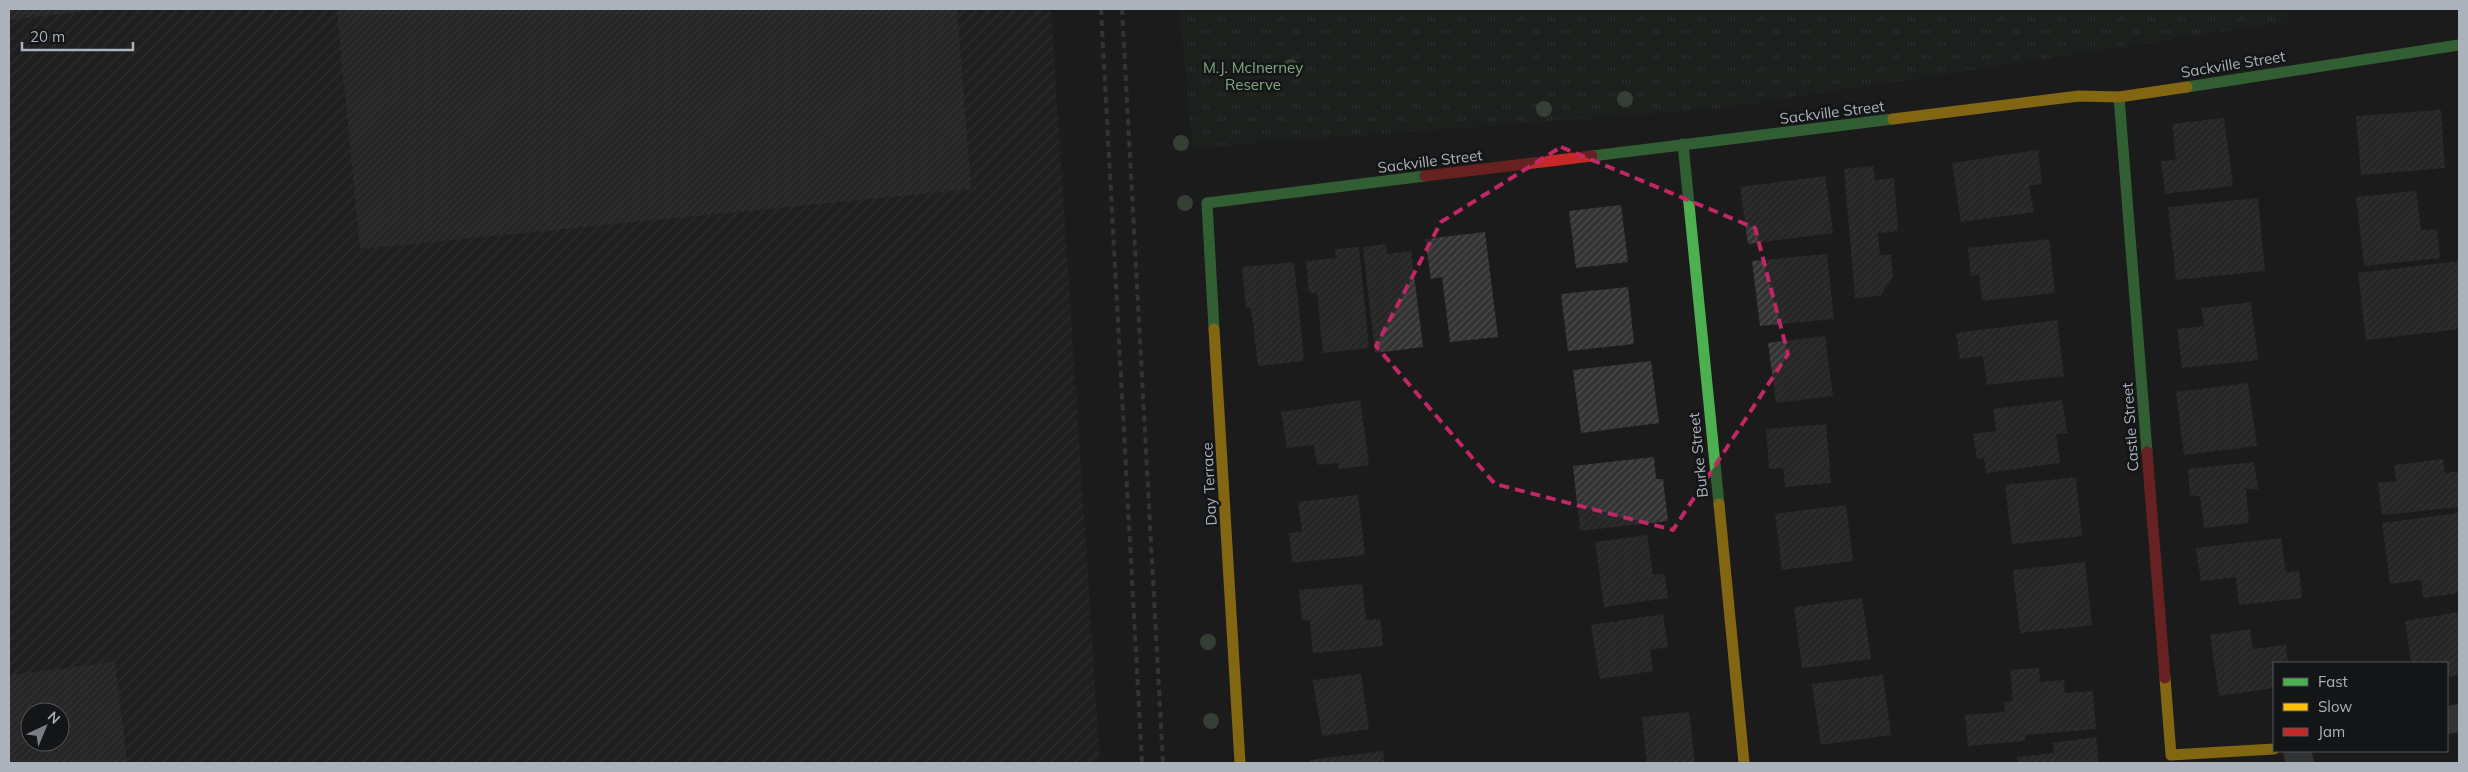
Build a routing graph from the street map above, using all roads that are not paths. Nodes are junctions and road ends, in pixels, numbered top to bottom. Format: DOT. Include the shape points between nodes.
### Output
graph roads {
  1 [pos="2459,45"];
  2 [pos="2119,97"];
  3 [pos="1683,144"];
  4 [pos="1207,203"];
  5 [pos="2273,749"];
  6 [pos="1240,763"];
  7 [pos="1744,763"];
  1 -- 2 [label="street, Sackville Street"];
  2 -- 3 [label="street, Sackville Street" via="2079,96"];
  2 -- 5 [label="street, Castle Street" via="2171,755"];
  3 -- 4 [label="street, Sackville Street"];
  3 -- 7 [label="street, Burke Street"];
  4 -- 6 [label="street, Day Terrace"];
}
